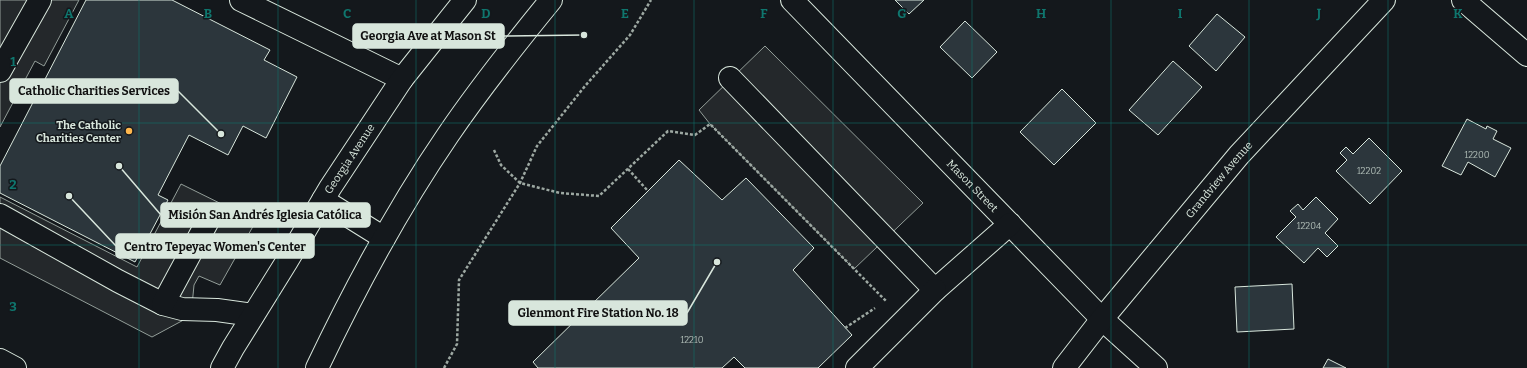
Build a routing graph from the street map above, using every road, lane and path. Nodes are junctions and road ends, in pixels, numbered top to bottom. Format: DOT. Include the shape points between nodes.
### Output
graph roads {
  1 [pos="40,0"];
  2 [pos="240,0"];
  3 [pos="465,0"];
  4 [pos="551,0"];
  5 [pos="651,0"];
  6 [pos="792,0"];
  7 [pos="1384,0"];
  8 [pos="1463,0"];
  9 [pos="6,48"];
  10 [pos="1527,55"];
  11 [pos="0,71"];
  12 [pos="730,78"];
  13 [pos="402,79"];
  14 [pos="494,150"];
  15 [pos="628,170"];
  16 [pos="520,183"];
  17 [pos="648,191"];
  18 [pos="323,200"];
  19 [pos="0,215"];
  20 [pos="210,217"];
  21 [pos="1010,224"];
  22 [pos="384,238"];
  23 [pos="935,290"];
  24 [pos="163,304"];
  25 [pos="253,315"];
  26 [pos="1102,319"];
  27 [pos="845,328"];
  28 [pos="0,360"];
  29 [pos="15,368"];
  30 [pos="222,368"];
  31 [pos="317,368"];
  32 [pos="444,368"];
  33 [pos="857,368"];
  34 [pos="1064,368"];
  35 [pos="1156,368"];
  1 -- 9 [label="street"];
  2 -- 13 [label="street"];
  3 -- 13 [label="street, Georgia Avenue"];
  4 -- 22 [label="street" via="447,136"];
  5 -- 16 [label="path" via="630,35 537,146"];
  6 -- 21 [label="street, Mason Street"];
  7 -- 26 [label="street, Grandview Avenue" via="1239,155"];
  8 -- 10 [label="street"];
  9 -- 11 [label="street"];
  12 -- 23 [label="street"];
  13 -- 18 [label="street, Georgia Avenue"];
  14 -- 16 [label="path" via="501,165"];
  15 -- 16 [label="path" via="599,196 560,193"];
  15 -- 17 [label="path"];
  15 -- 27 [label="path" via="668,131 695,135 710,124 886,302"];
  16 -- 32 [label="path" via="459,280 457,344"];
  18 -- 22 [label="street"];
  18 -- 25 [label="street, Georgia Avenue"];
  19 -- 24 [label="street"];
  20 -- 24 [label="street"];
  21 -- 23 [label="street"];
  21 -- 26 [label="street, Mason Street"];
  22 -- 31 [label="street"];
  23 -- 33 [label="street"];
  24 -- 25 [label="street" via="182,309"];
  25 -- 30 [label="street, Georgia Avenue"];
  26 -- 34 [label="street, Grandview Avenue"];
  26 -- 35 [label="street, Mason Street"];
  28 -- 29 [label="street"];
}
